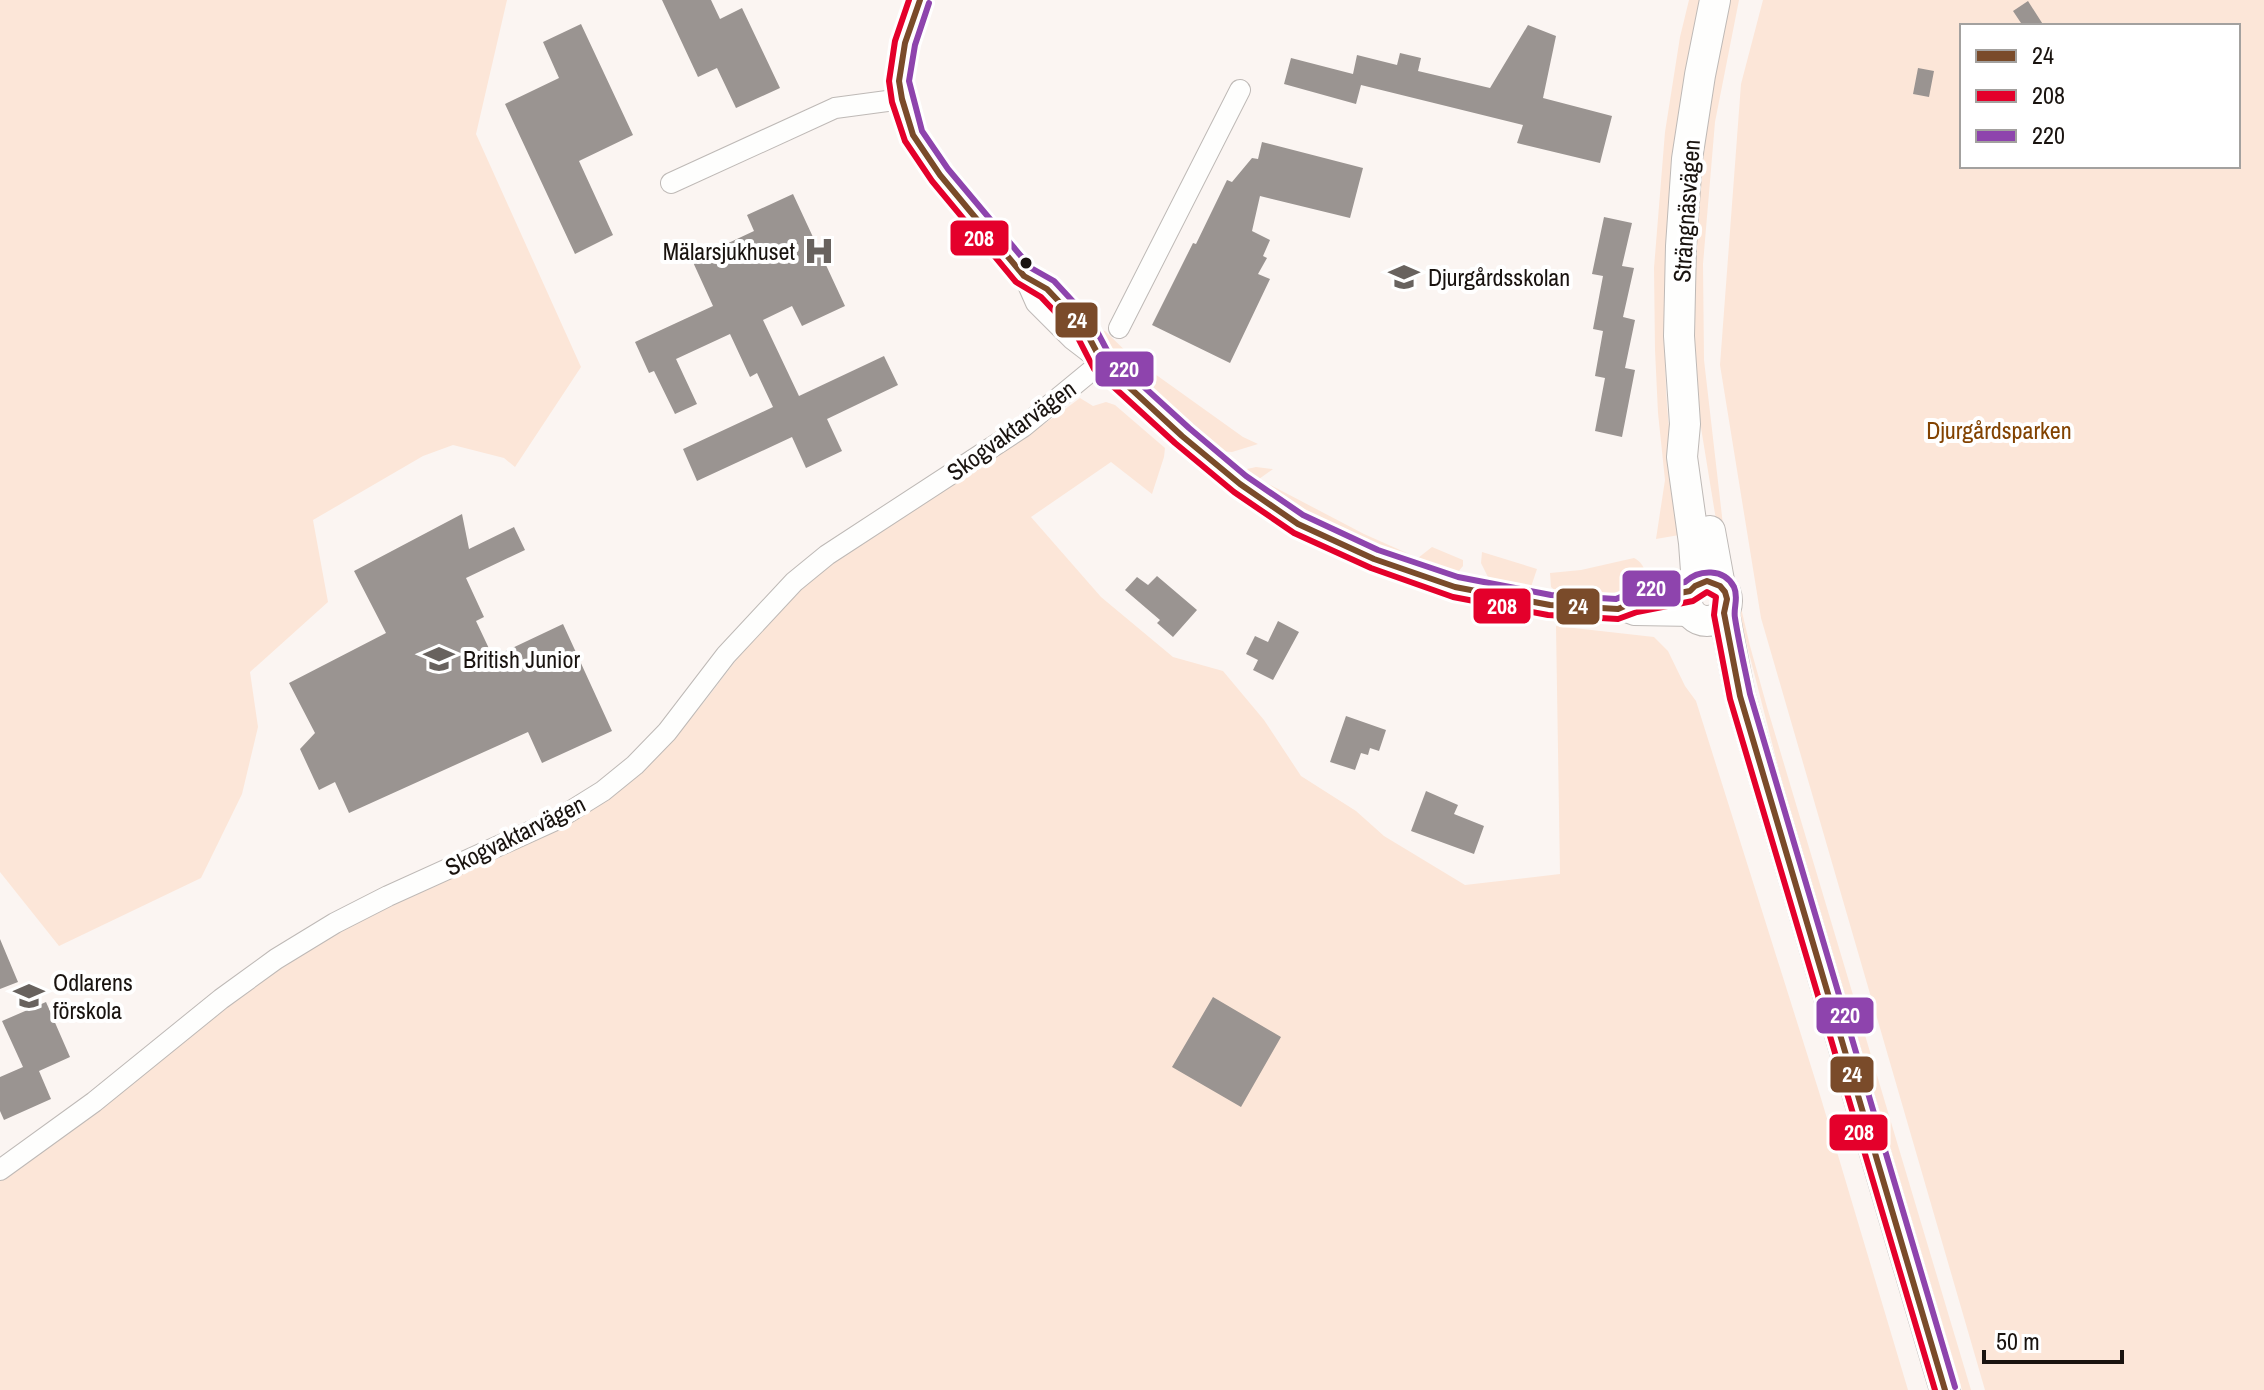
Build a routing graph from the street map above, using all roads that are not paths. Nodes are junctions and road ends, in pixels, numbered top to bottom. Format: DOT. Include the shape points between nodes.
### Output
graph roads {
  1 [pos="920,0"];
  2 [pos="1715,0"];
  3 [pos="1240,90"];
  4 [pos="902,99"];
  5 [pos="671,183"];
  6 [pos="1119,328"];
  7 [pos="1102,362"];
  8 [pos="1704,602"];
  9 [pos="0,1170"];
  10 [pos="1945,1390"];
  1 -- 4 [label="street" via="903,54"];
  2 -- 8 [label="main road, Strängnäsvägen" via="1687,159 1679,336 1685,424 1698,455 1705,503"];
  3 -- 6 [label="street"];
  4 -- 5 [label="street" via="835,108"];
  4 -- 7 [label="street" via="913,135 1024,276 1036,303"];
  7 -- 8 [label="street" via="1229,475 1298,524 1374,559 1455,587 1550,605 1618,609 1634,602"];
  7 -- 9 [label="street, Skogvaktarvägen" via="1023,427 794,582 726,655 667,732 603,791 558,819 346,918 276,959"];
  8 -- 10 [label="main road, Strängnäsvägen" via="1740,696"];
}
